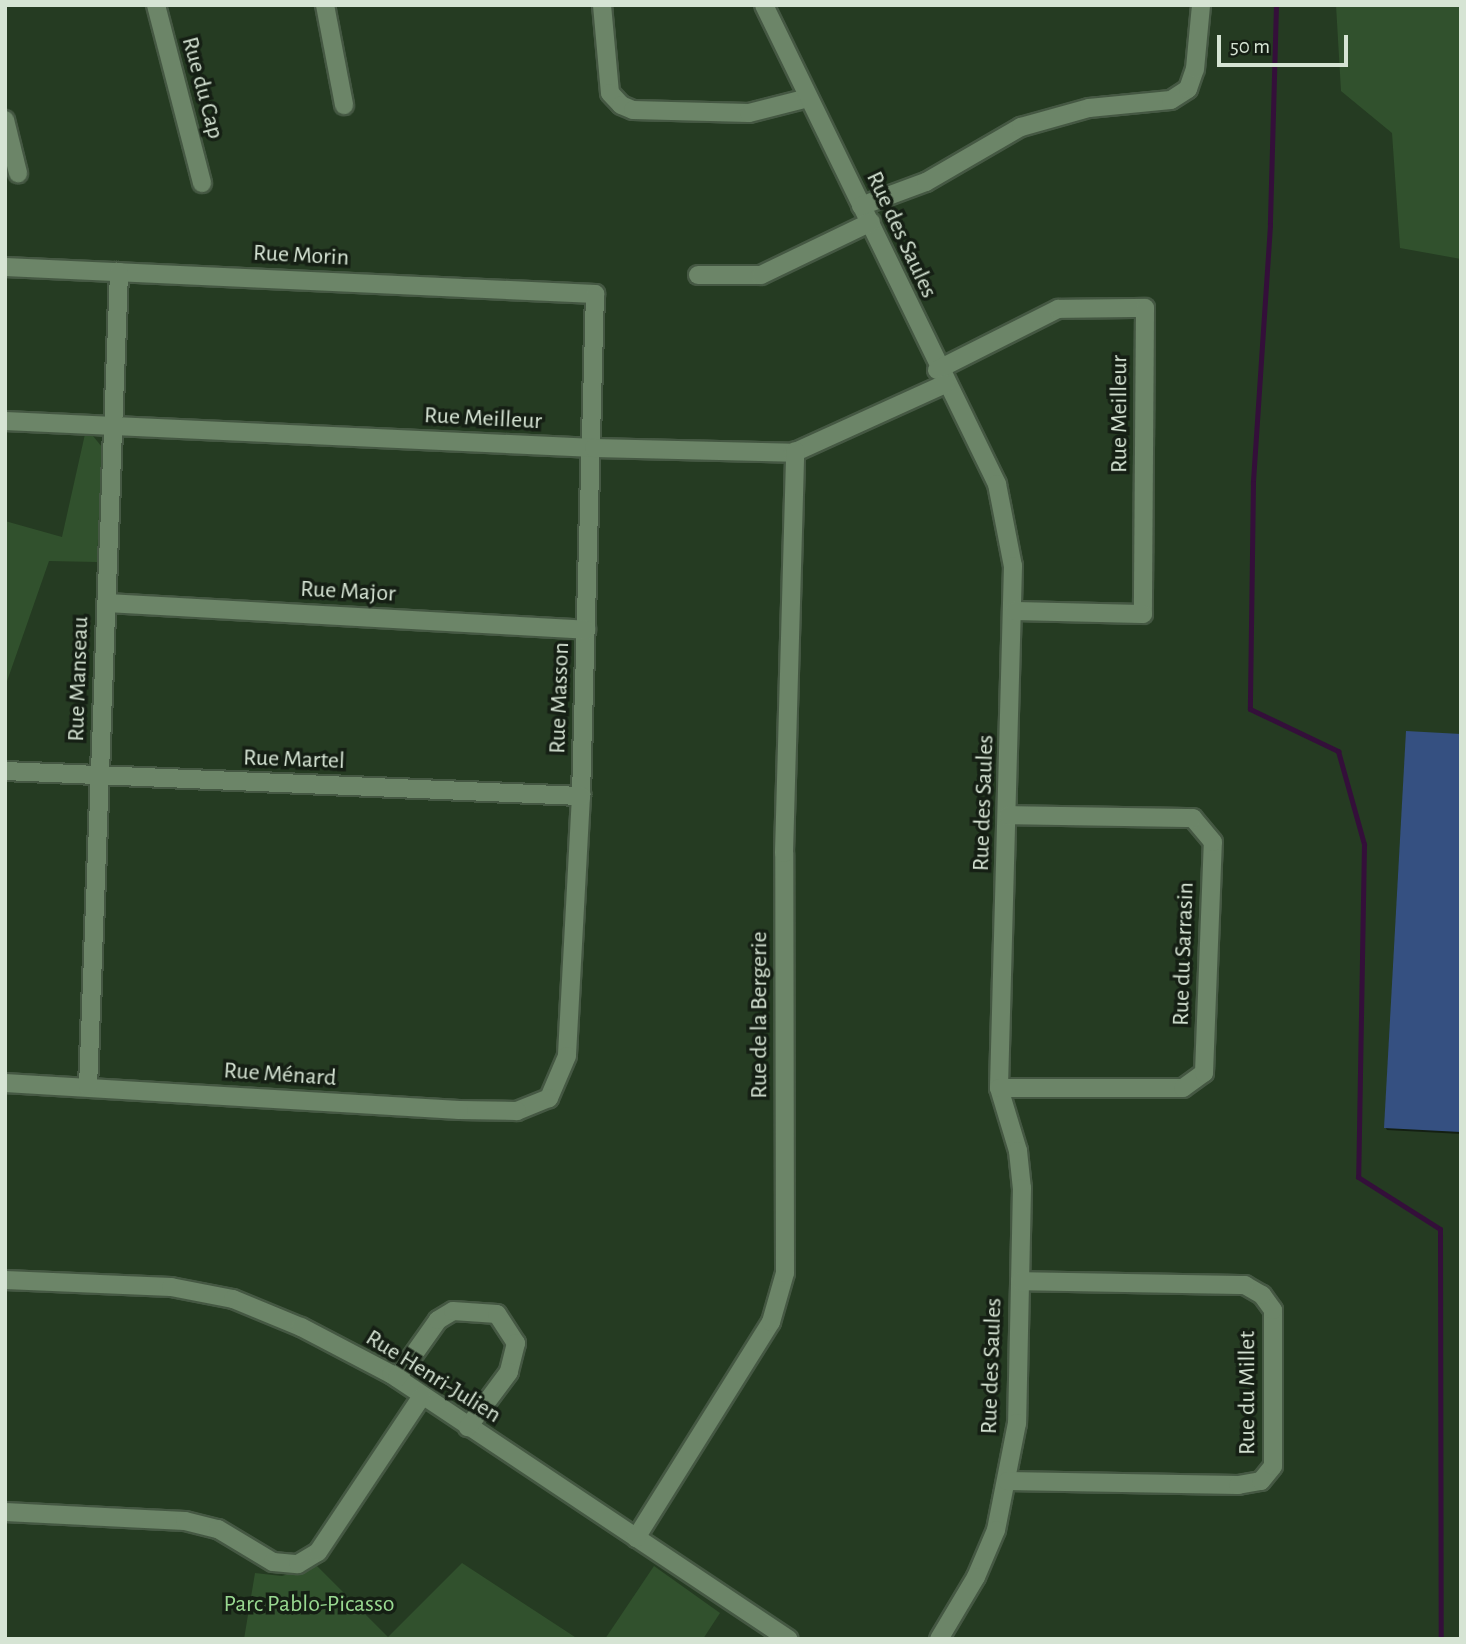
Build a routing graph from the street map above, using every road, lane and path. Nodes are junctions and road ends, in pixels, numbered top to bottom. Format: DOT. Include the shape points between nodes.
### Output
graph roads {
  1 [pos="156,5"];
  2 [pos="325,5"];
  3 [pos="602,5"];
  4 [pos="764,5"];
  5 [pos="1200,5"];
  6 [pos="808,98"];
  7 [pos="345,105"];
  8 [pos="5,120"];
  9 [pos="18,173"];
  10 [pos="202,183"];
  11 [pos="861,206"];
  12 [pos="870,223"];
  13 [pos="5,267"];
  14 [pos="119,272"];
  15 [pos="698,275"];
  16 [pos="595,294"];
  17 [pos="941,377"];
  18 [pos="5,421"];
  19 [pos="113,427"];
  20 [pos="594,448"];
  21 [pos="795,452"];
  22 [pos="107,603"];
  23 [pos="1014,611"];
  24 [pos="586,630"];
  25 [pos="5,771"];
  26 [pos="100,777"];
  27 [pos="582,796"];
  28 [pos="1008,815"];
  29 [pos="5,1083"];
  30 [pos="88,1087"];
  31 [pos="999,1088"];
  32 [pos="549,1098"];
  33 [pos="5,1280"];
  34 [pos="1020,1281"];
  35 [pos="397,1378"];
  36 [pos="422,1396"];
  37 [pos="468,1427"];
  38 [pos="1007,1481"];
  39 [pos="5,1512"];
  40 [pos="636,1538"];
  41 [pos="789,1639"];
  42 [pos="939,1639"];
  1 -- 10 [label="street, Rue du Cap"];
  2 -- 7 [label="street"];
  3 -- 6 [label="street" via="610,93 621,105 633,110 748,113"];
  4 -- 6 [label="street, Rue des Saules"];
  5 -- 11 [label="street" via="1195,69 1188,89 1171,100 1089,108 1021,127 926,182"];
  6 -- 11 [label="street, Rue des Saules"];
  8 -- 9 [label="street"];
  11 -- 12 [label="street, Rue des Saules"];
  12 -- 15 [label="street" via="761,275"];
  12 -- 17 [label="street, Rue des Saules"];
  13 -- 14 [label="street, Rue Morin"];
  14 -- 16 [label="street, Rue Morin"];
  14 -- 19 [label="street, Rue Manseau"];
  16 -- 20 [label="street, Rue Masson"];
  17 -- 21 [label="street, Rue Meilleur"];
  17 -- 23 [label="street, Rue des Saules" via="997,484 1008,523"];
  17 -- 23 [label="street, Rue Meilleur" via="1058,309 1145,307 1143,614"];
  18 -- 19 [label="street, Rue Meilleur"];
  19 -- 20 [label="street, Rue Meilleur"];
  19 -- 22 [label="street, Rue Manseau"];
  20 -- 21 [label="street, Rue Meilleur"];
  20 -- 24 [label="street, Rue Masson"];
  21 -- 40 [label="street, Rue de la Bergerie" via="784,853 785,1273 771,1322"];
  22 -- 24 [label="street, Rue Major"];
  22 -- 26 [label="street, Rue Manseau"];
  23 -- 28 [label="street, Rue des Saules"];
  24 -- 27 [label="street, Rue Masson"];
  25 -- 26 [label="street, Rue Martel"];
  26 -- 27 [label="street, Rue Martel"];
  26 -- 30 [label="street, Rue Manseau"];
  27 -- 32 [label="street, Rue Masson" via="567,1056"];
  28 -- 31 [label="street, Rue des Saules"];
  28 -- 31 [label="street, Rue du Sarrasin" via="1193,818 1213,842 1204,1073 1183,1088"];
  29 -- 30 [label="street, Rue Ménard"];
  30 -- 32 [label="street, Rue Ménard" via="459,1110 517,1111"];
  31 -- 34 [label="street, Rue des Saules" via="1018,1151"];
  33 -- 35 [label="street, Rue Henri-Julien" via="171,1287 233,1299 301,1327"];
  34 -- 38 [label="street, Rue des Saules" via="1017,1423"];
  34 -- 38 [label="street, Rue du Millet" via="1245,1285 1262,1295 1273,1310 1273,1466 1261,1481 1238,1485"];
  35 -- 36 [label="street, Rue Henri-Julien"];
  35 -- 37 [label="street" via="438,1320 453,1311 497,1314 516,1343 511,1363"];
  36 -- 37 [label="street, Rue Henri-Julien"];
  36 -- 39 [label="street" via="318,1552 298,1564 273,1562 218,1529 185,1521"];
  37 -- 40 [label="street, Rue Henri-Julien"];
  38 -- 42 [label="street, Rue des Saules" via="996,1530 981,1566"];
  40 -- 41 [label="street, Rue Henri-Julien"];
}
